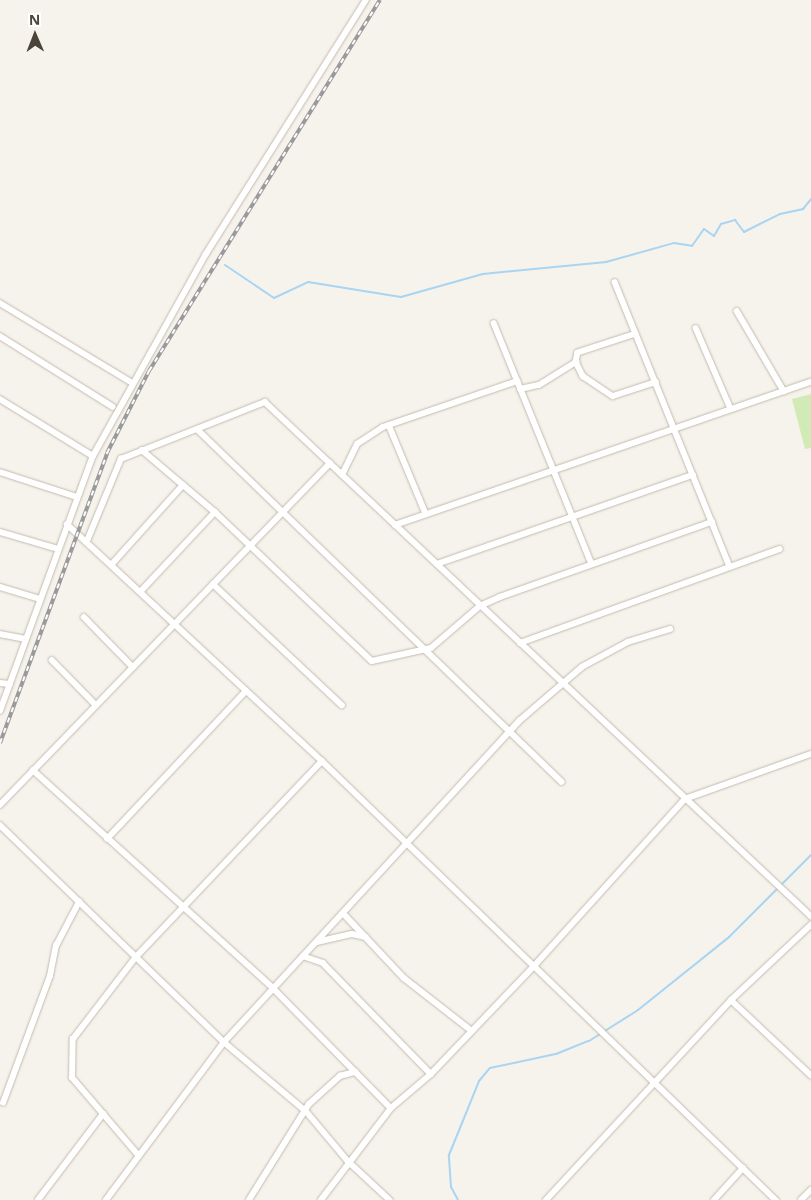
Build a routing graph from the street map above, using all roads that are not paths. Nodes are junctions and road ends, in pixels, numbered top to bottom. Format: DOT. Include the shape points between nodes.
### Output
graph roads {
  1 [pos="366,0"];
  2 [pos="615,282"];
  3 [pos="0,303"];
  4 [pos="738,311"];
  5 [pos="494,323"];
  6 [pos="696,328"];
  7 [pos="636,334"];
  8 [pos="0,336"];
  9 [pos="576,362"];
  10 [pos="517,381"];
  11 [pos="131,382"];
  12 [pos="656,382"];
  13 [pos="811,382"];
  14 [pos="520,388"];
  15 [pos="784,391"];
  16 [pos="0,399"];
  17 [pos="113,407"];
  18 [pos="732,409"];
  19 [pos="389,425"];
  20 [pos="674,429"];
  21 [pos="198,430"];
  22 [pos="142,450"];
  23 [pos="93,456"];
  24 [pos="330,463"];
  25 [pos="554,470"];
  26 [pos="0,472"];
  27 [pos="342,474"];
  28 [pos="693,475"];
  29 [pos="183,485"];
  30 [pos="77,497"];
  31 [pos="215,512"];
  32 [pos="282,512"];
  33 [pos="426,514"];
  34 [pos="572,517"];
  35 [pos="712,522"];
  36 [pos="67,524"];
  37 [pos="395,525"];
  38 [pos="0,532"];
  39 [pos="87,541"];
  40 [pos="250,546"];
  41 [pos="58,549"];
  42 [pos="780,549"];
  43 [pos="112,564"];
  44 [pos="437,564"];
  45 [pos="592,564"];
  46 [pos="730,566"];
  47 [pos="213,584"];
  48 [pos="0,587"];
  49 [pos="141,591"];
  50 [pos="40,599"];
  51 [pos="480,606"];
  52 [pos="84,617"];
  53 [pos="176,622"];
  54 [pos="670,628"];
  55 [pos="0,634"];
  56 [pos="26,639"];
  57 [pos="520,643"];
  58 [pos="426,650"];
  59 [pos="52,660"];
  60 [pos="133,667"];
  61 [pos="0,683"];
  62 [pos="10,684"];
  63 [pos="563,684"];
  64 [pos="246,690"];
  65 [pos="96,705"];
  66 [pos="342,705"];
  67 [pos="0,711"];
  68 [pos="510,732"];
  69 [pos="811,754"];
  70 [pos="322,761"];
  71 [pos="34,770"];
  72 [pos="562,782"];
  73 [pos="684,799"];
  74 [pos="0,805"];
  75 [pos="0,825"];
  76 [pos="107,839"];
  77 [pos="406,842"];
  78 [pos="79,902"];
  79 [pos="182,910"];
  80 [pos="343,913"];
  81 [pos="811,916"];
  82 [pos="811,925"];
  83 [pos="366,937"];
  84 [pos="316,942"];
  85 [pos="303,956"];
  86 [pos="136,957"];
  87 [pos="535,965"];
  88 [pos="273,988"];
  89 [pos="731,1000"];
  90 [pos="472,1031"];
  91 [pos="224,1042"];
  92 [pos="355,1072"];
  93 [pos="432,1074"];
  94 [pos="811,1075"];
  95 [pos="654,1082"];
  96 [pos="3,1102"];
  97 [pos="391,1108"];
  98 [pos="306,1111"];
  99 [pos="103,1114"];
  100 [pos="137,1154"];
  101 [pos="348,1161"];
  102 [pos="743,1168"];
  103 [pos="811,1190"];
  104 [pos="38,1200"];
  105 [pos="106,1200"];
  106 [pos="249,1200"];
  107 [pos="321,1200"];
  108 [pos="390,1200"];
  109 [pos="546,1200"];
  110 [pos="714,1200"];
  111 [pos="776,1200"];
  112 [pos="801,1200"];
  1 -- 11 [label="street" via="206,254"];
  2 -- 7 [label="street"];
  3 -- 11 [label="street"];
  4 -- 15 [label="street"];
  5 -- 10 [label="street"];
  6 -- 18 [label="street"];
  7 -- 9 [label="street" via="578,353"];
  7 -- 12 [label="street"];
  8 -- 17 [label="street"];
  9 -- 12 [label="street" via="582,376 613,396"];
  9 -- 14 [label="street" via="539,385"];
  10 -- 14 [label="street"];
  10 -- 19 [label="street"];
  11 -- 23 [label="street"];
  12 -- 20 [label="street"];
  13 -- 15 [label="street"];
  14 -- 25 [label="street"];
  15 -- 18 [label="street"];
  16 -- 23 [label="street"];
  18 -- 20 [label="street"];
  19 -- 27 [label="street" via="357,444"];
  19 -- 33 [label="street"];
  20 -- 25 [label="street"];
  20 -- 28 [label="street"];
  21 -- 22 [label="street"];
  21 -- 24 [label="street" via="262,401"];
  21 -- 32 [label="street"];
  22 -- 29 [label="street"];
  22 -- 39 [label="street" via="122,459 116,467"];
  23 -- 30 [label="street"];
  24 -- 27 [label="street"];
  24 -- 32 [label="street"];
  25 -- 33 [label="street"];
  25 -- 34 [label="street"];
  26 -- 30 [label="street"];
  27 -- 37 [label="street"];
  28 -- 34 [label="street"];
  28 -- 35 [label="street"];
  29 -- 31 [label="street"];
  29 -- 43 [label="street"];
  30 -- 36 [label="street"];
  31 -- 40 [label="street"];
  31 -- 49 [label="street"];
  32 -- 40 [label="street"];
  32 -- 58 [label="street"];
  33 -- 37 [label="street"];
  34 -- 44 [label="street"];
  34 -- 45 [label="street"];
  35 -- 45 [label="street"];
  35 -- 46 [label="street"];
  36 -- 39 [label="street"];
  36 -- 41 [label="street"];
  37 -- 44 [label="street"];
  38 -- 41 [label="street"];
  39 -- 43 [label="street"];
  40 -- 47 [label="street"];
  40 -- 58 [label="street" via="364,658 392,659"];
  41 -- 50 [label="street"];
  42 -- 46 [label="street"];
  43 -- 49 [label="street"];
  44 -- 51 [label="street"];
  45 -- 51 [label="street"];
  46 -- 57 [label="street"];
  47 -- 53 [label="street"];
  47 -- 66 [label="street"];
  48 -- 50 [label="street"];
  49 -- 53 [label="street"];
  50 -- 56 [label="street"];
  51 -- 57 [label="street"];
  51 -- 58 [label="street" via="452,634"];
  52 -- 60 [label="street"];
  53 -- 60 [label="street"];
  53 -- 64 [label="street"];
  54 -- 63 [label="street" via="621,646"];
  55 -- 56 [label="street"];
  56 -- 62 [label="street"];
  57 -- 63 [label="street"];
  58 -- 68 [label="street"];
  59 -- 65 [label="street"];
  60 -- 65 [label="street"];
  61 -- 62 [label="street"];
  62 -- 67 [label="street"];
  63 -- 68 [label="street"];
  63 -- 73 [label="street"];
  64 -- 70 [label="street"];
  64 -- 76 [label="street"];
  65 -- 71 [label="street"];
  68 -- 72 [label="street"];
  68 -- 77 [label="street"];
  69 -- 73 [label="street"];
  70 -- 77 [label="street"];
  70 -- 79 [label="street"];
  71 -- 74 [label="street"];
  71 -- 76 [label="street"];
  73 -- 81 [label="street"];
  73 -- 87 [label="street"];
  75 -- 78 [label="street"];
  76 -- 79 [label="street"];
  77 -- 80 [label="street"];
  77 -- 87 [label="street"];
  78 -- 86 [label="street"];
  78 -- 96 [label="street" via="56,946 50,976"];
  79 -- 86 [label="street"];
  79 -- 88 [label="street"];
  80 -- 83 [label="street"];
  80 -- 84 [label="street"];
  82 -- 89 [label="street"];
  83 -- 84 [label="street" via="352,934"];
  83 -- 90 [label="street" via="404,978"];
  84 -- 85 [label="street"];
  85 -- 88 [label="street"];
  85 -- 93 [label="street" via="323,963"];
  86 -- 91 [label="street"];
  86 -- 99 [label="street" via="73,1039 72,1078"];
  87 -- 90 [label="street"];
  87 -- 95 [label="street"];
  88 -- 91 [label="street"];
  88 -- 92 [label="street"];
  89 -- 94 [label="street"];
  89 -- 95 [label="street"];
  90 -- 93 [label="street"];
  91 -- 98 [label="street"];
  91 -- 100 [label="street"];
  92 -- 97 [label="street"];
  92 -- 98 [label="street" via="336,1079"];
  93 -- 97 [label="street"];
  95 -- 102 [label="street"];
  95 -- 109 [label="street"];
  97 -- 101 [label="street"];
  98 -- 101 [label="street"];
  98 -- 106 [label="street"];
  99 -- 100 [label="street"];
  99 -- 104 [label="street"];
  100 -- 105 [label="street"];
  101 -- 107 [label="street"];
  101 -- 108 [label="street"];
  102 -- 110 [label="street"];
  102 -- 111 [label="street"];
  103 -- 112 [label="street"];
}
